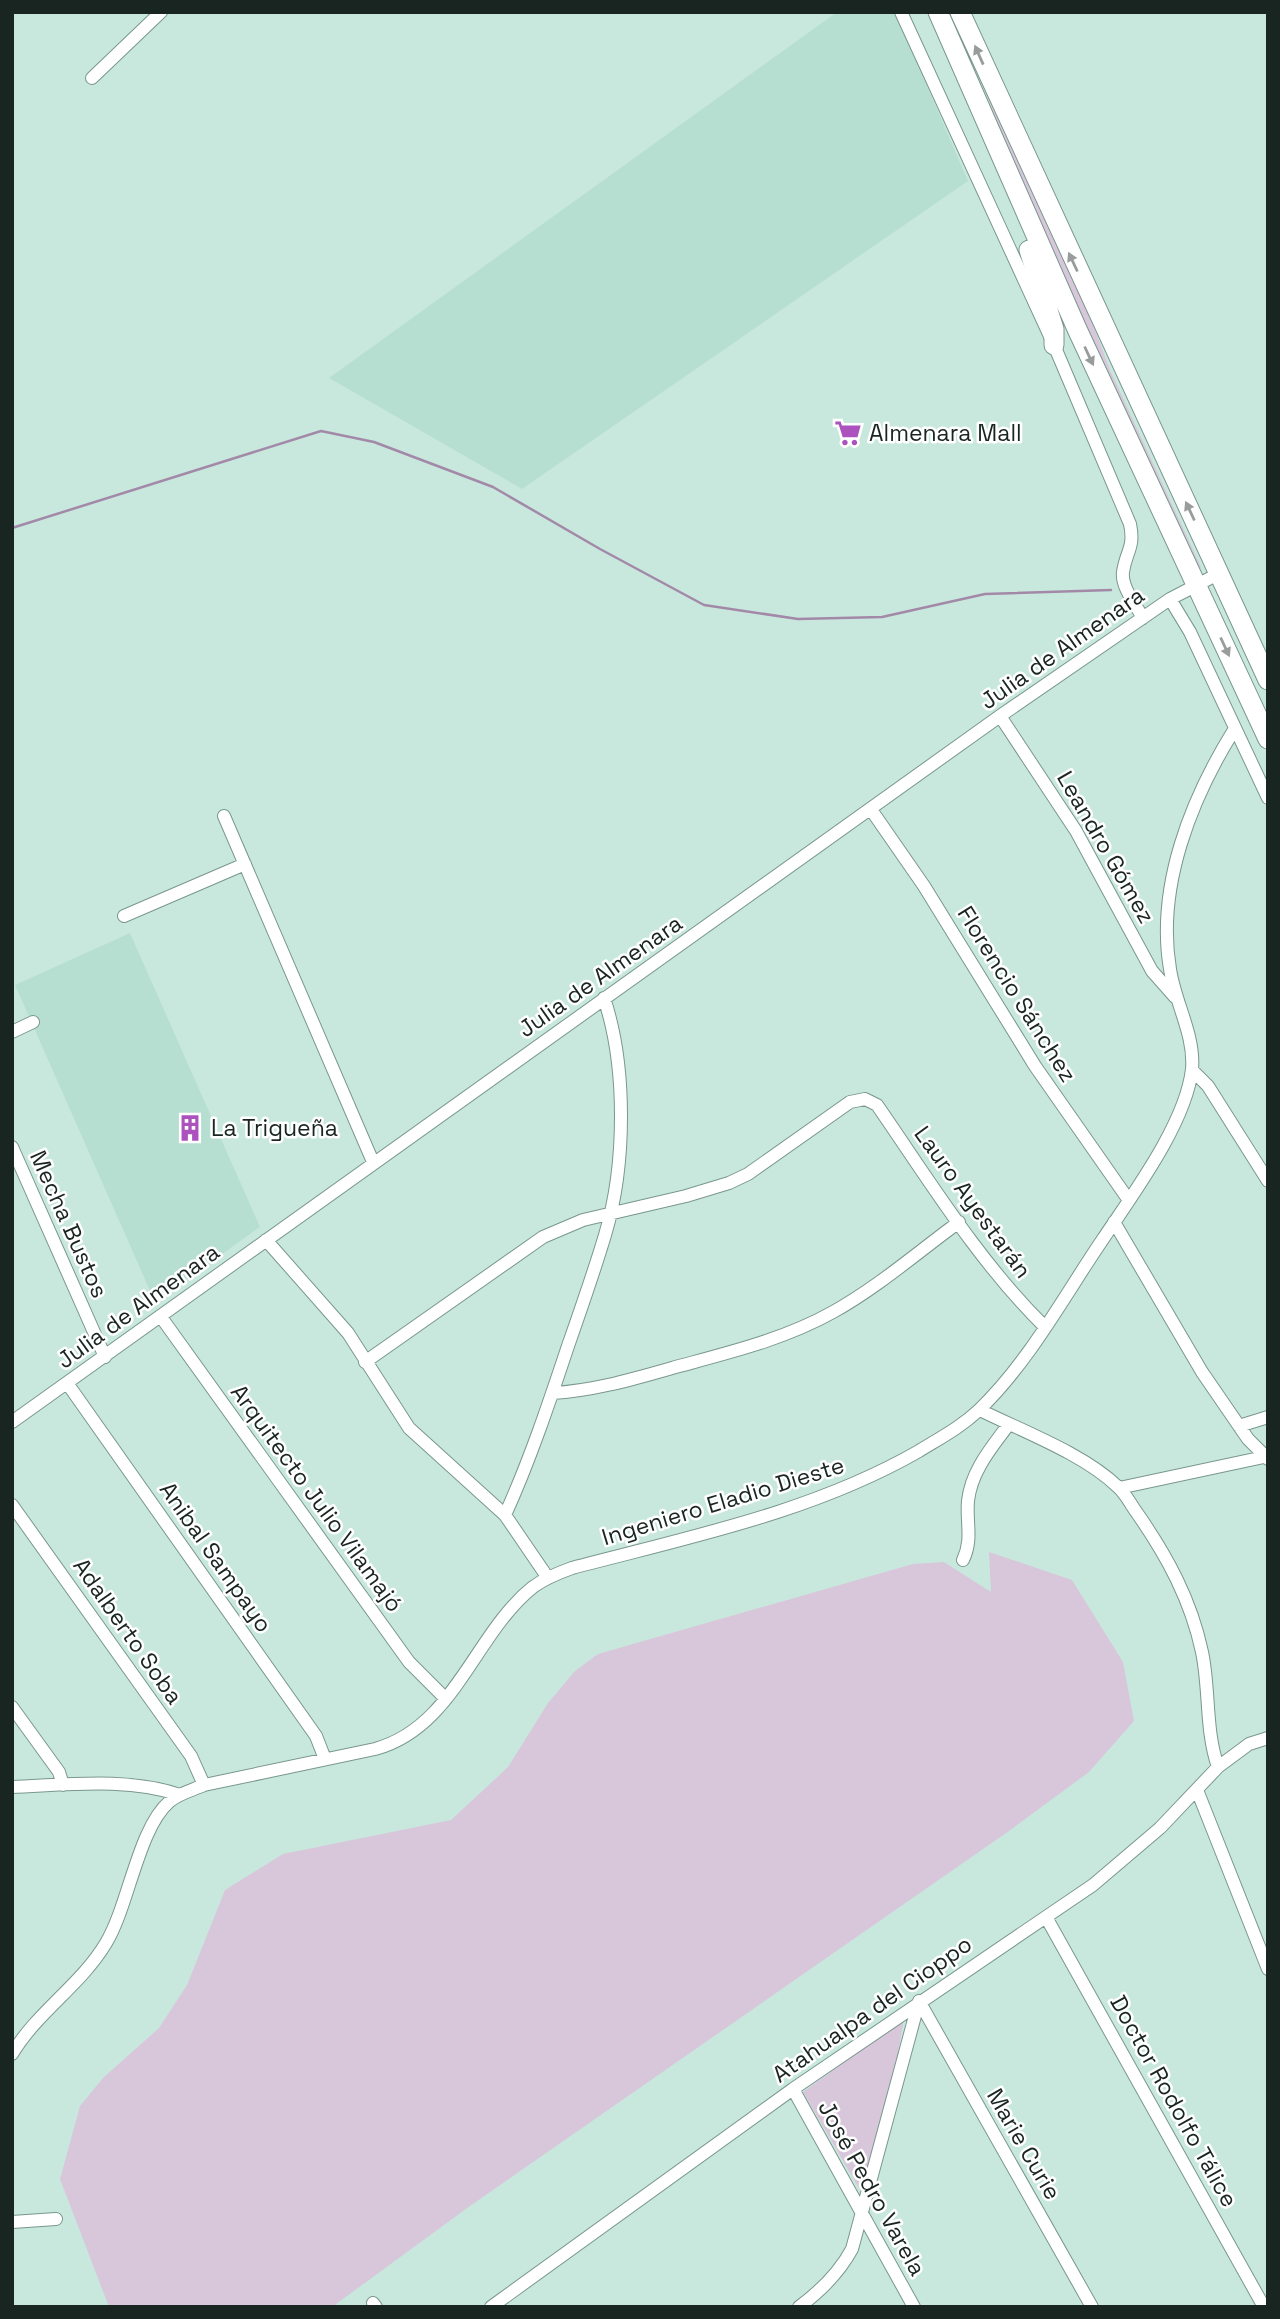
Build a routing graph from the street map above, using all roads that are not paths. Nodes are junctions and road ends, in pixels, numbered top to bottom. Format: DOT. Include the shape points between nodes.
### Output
graph roads {
  1 [pos="161,12"];
  2 [pos="901,12"];
  3 [pos="938,12"];
  4 [pos="960,12"];
  5 [pos="92,78"];
  6 [pos="1001,159"];
  7 [pos="1054,345"];
  8 [pos="1218,573"];
  9 [pos="1196,585"];
  10 [pos="1170,599"];
  11 [pos="1143,618"];
  12 [pos="1268,680"];
  13 [pos="1000,716"];
  14 [pos="1234,730"];
  15 [pos="1268,739"];
  16 [pos="1268,798"];
  17 [pos="872,811"];
  18 [pos="224,816"];
  19 [pos="244,864"];
  20 [pos="124,915"];
  21 [pos="604,998"];
  22 [pos="1176,998"];
  23 [pos="33,1022"];
  24 [pos="12,1032"];
  25 [pos="1192,1070"];
  26 [pos="12,1147"];
  27 [pos="373,1162"];
  28 [pos="1268,1181"];
  29 [pos="1128,1199"];
  30 [pos="610,1212"];
  31 [pos="959,1222"];
  32 [pos="1114,1222"];
  33 [pos="266,1240"];
  34 [pos="162,1317"];
  35 [pos="1044,1326"];
  36 [pos="105,1357"];
  37 [pos="365,1362"];
  38 [pos="67,1383"];
  39 [pos="552,1393"];
  40 [pos="980,1409"];
  41 [pos="1268,1417"];
  42 [pos="12,1423"];
  43 [pos="1009,1424"];
  44 [pos="1239,1426"];
  45 [pos="1266,1458"];
  46 [pos="1119,1488"];
  47 [pos="12,1505"];
  48 [pos="505,1515"];
  49 [pos="963,1560"];
  50 [pos="548,1578"];
  51 [pos="446,1699"];
  52 [pos="12,1707"];
  53 [pos="1268,1738"];
  54 [pos="325,1759"];
  55 [pos="1218,1767"];
  56 [pos="63,1785"];
  57 [pos="204,1785"];
  58 [pos="12,1787"];
  59 [pos="1197,1790"];
  60 [pos="180,1795"];
  61 [pos="1046,1917"];
  62 [pos="1268,1969"];
  63 [pos="919,2001"];
  64 [pos="12,2054"];
  65 [pos="793,2089"];
  66 [pos="864,2215"];
  67 [pos="56,2219"];
  68 [pos="12,2222"];
  69 [pos="491,2307"];
  70 [pos="799,2307"];
  71 [pos="914,2307"];
  72 [pos="1092,2307"];
  73 [pos="1264,2307"];
  1 -- 5 [label="street"];
  2 -- 7 [label="street"];
  3 -- 6 [label="highway"];
  8 -- 4 [label="highway, one-way"];
  6 -- 7 [label="highway" via="1054,329"];
  6 -- 9 [label="highway, one-way"];
  7 -- 11 [label="street" via="1130,524 1133,547 1123,572 1124,583"];
  8 -- 9 [label="street, Julia de Almenara"];
  8 -- 12 [label="highway"];
  9 -- 10 [label="street, Julia de Almenara"];
  9 -- 15 [label="highway, one-way"];
  10 -- 11 [label="street, Julia de Almenara"];
  10 -- 14 [label="street"];
  11 -- 13 [label="street, Julia de Almenara"];
  13 -- 17 [label="street, Julia de Almenara"];
  13 -- 22 [label="street, Leandro Gómez" via="1076,831 1152,971"];
  14 -- 16 [label="street"];
  14 -- 22 [label="street, Ingeniero Eladio Dieste" via="1203,788 1169,889 1167,948"];
  17 -- 21 [label="street, Julia de Almenara"];
  17 -- 29 [label="street, Florencio Sánchez" via="1035,1066"];
  18 -- 19 [label="street"];
  19 -- 20 [label="street"];
  19 -- 27 [label="street"];
  21 -- 27 [label="street, Julia de Almenara"];
  21 -- 30 [label="street" via="615,1036 620,1081"];
  22 -- 25 [label="street, Ingeniero Eladio Dieste" via="1191,1039"];
  23 -- 24 [label="street"];
  25 -- 28 [label="street" via="1208,1087"];
  25 -- 29 [label="street, Ingeniero Eladio Dieste" via="1174,1121"];
  26 -- 36 [label="street, Mecha Bustos"];
  27 -- 33 [label="street, Julia de Almenara"];
  29 -- 32 [label="street, Ingeniero Eladio Dieste"];
  30 -- 31 [label="street, Lauro Ayestarán" via="686,1196 748,1174 850,1102 870,1101"];
  30 -- 37 [label="street" via="561,1228 525,1248"];
  30 -- 39 [label="street"];
  31 -- 35 [label="street, Lauro Ayestarán"];
  31 -- 39 [label="street" via="844,1305 768,1341 641,1377"];
  32 -- 35 [label="street, Ingeniero Eladio Dieste"];
  32 -- 44 [label="street"];
  33 -- 34 [label="street, Julia de Almenara"];
  33 -- 37 [label="street" via="348,1333"];
  34 -- 36 [label="street, Julia de Almenara"];
  34 -- 51 [label="street, Arquitecto Julio Vilamajó" via="409,1662"];
  35 -- 40 [label="street, Ingeniero Eladio Dieste"];
  36 -- 38 [label="street, Julia de Almenara"];
  37 -- 48 [label="street" via="409,1428"];
  38 -- 42 [label="street, Julia de Almenara"];
  38 -- 54 [label="street, Anibal Sampayo" via="316,1736"];
  39 -- 48 [label="street"];
  40 -- 43 [label="street"];
  40 -- 50 [label="street, Ingeniero Eladio Dieste" via="942,1437 848,1488"];
  41 -- 44 [label="street"];
  43 -- 46 [label="street" via="1087,1464"];
  43 -- 49 [label="street" via="973,1477 968,1501 970,1540"];
  44 -- 45 [label="street"];
  45 -- 46 [label="street"];
  46 -- 55 [label="street" via="1168,1561 1193,1620 1202,1654 1211,1747"];
  47 -- 57 [label="street, Adalberto Soba" via="191,1756"];
  48 -- 50 [label="street"];
  50 -- 51 [label="street, Ingeniero Eladio Dieste" via="506,1615"];
  51 -- 54 [label="street, Ingeniero Eladio Dieste" via="421,1725 396,1741"];
  52 -- 56 [label="street" via="59,1772"];
  53 -- 55 [label="street, Atahualpa del Cioppo" via="1249,1744"];
  54 -- 57 [label="street, Ingeniero Eladio Dieste"];
  55 -- 59 [label="street, Atahualpa del Cioppo"];
  56 -- 58 [label="street"];
  56 -- 60 [label="street" via="148,1787"];
  57 -- 60 [label="street, Ingeniero Eladio Dieste"];
  59 -- 61 [label="street, Atahualpa del Cioppo" via="1129,1857"];
  59 -- 62 [label="street"];
  60 -- 64 [label="street, Ingeniero Eladio Dieste" via="168,1803 152,1829 104,1947"];
  61 -- 63 [label="street, Atahualpa del Cioppo"];
  61 -- 73 [label="street, Doctor Rodolfo Tálice"];
  63 -- 65 [label="street, Atahualpa del Cioppo"];
  63 -- 66 [label="street"];
  63 -- 72 [label="street, Marie Curie"];
  65 -- 66 [label="street, José Pedro Varela"];
  65 -- 69 [label="street, Atahualpa del Cioppo"];
  66 -- 70 [label="street" via="841,2269"];
  66 -- 71 [label="street, José Pedro Varela"];
  67 -- 68 [label="street"];
}
